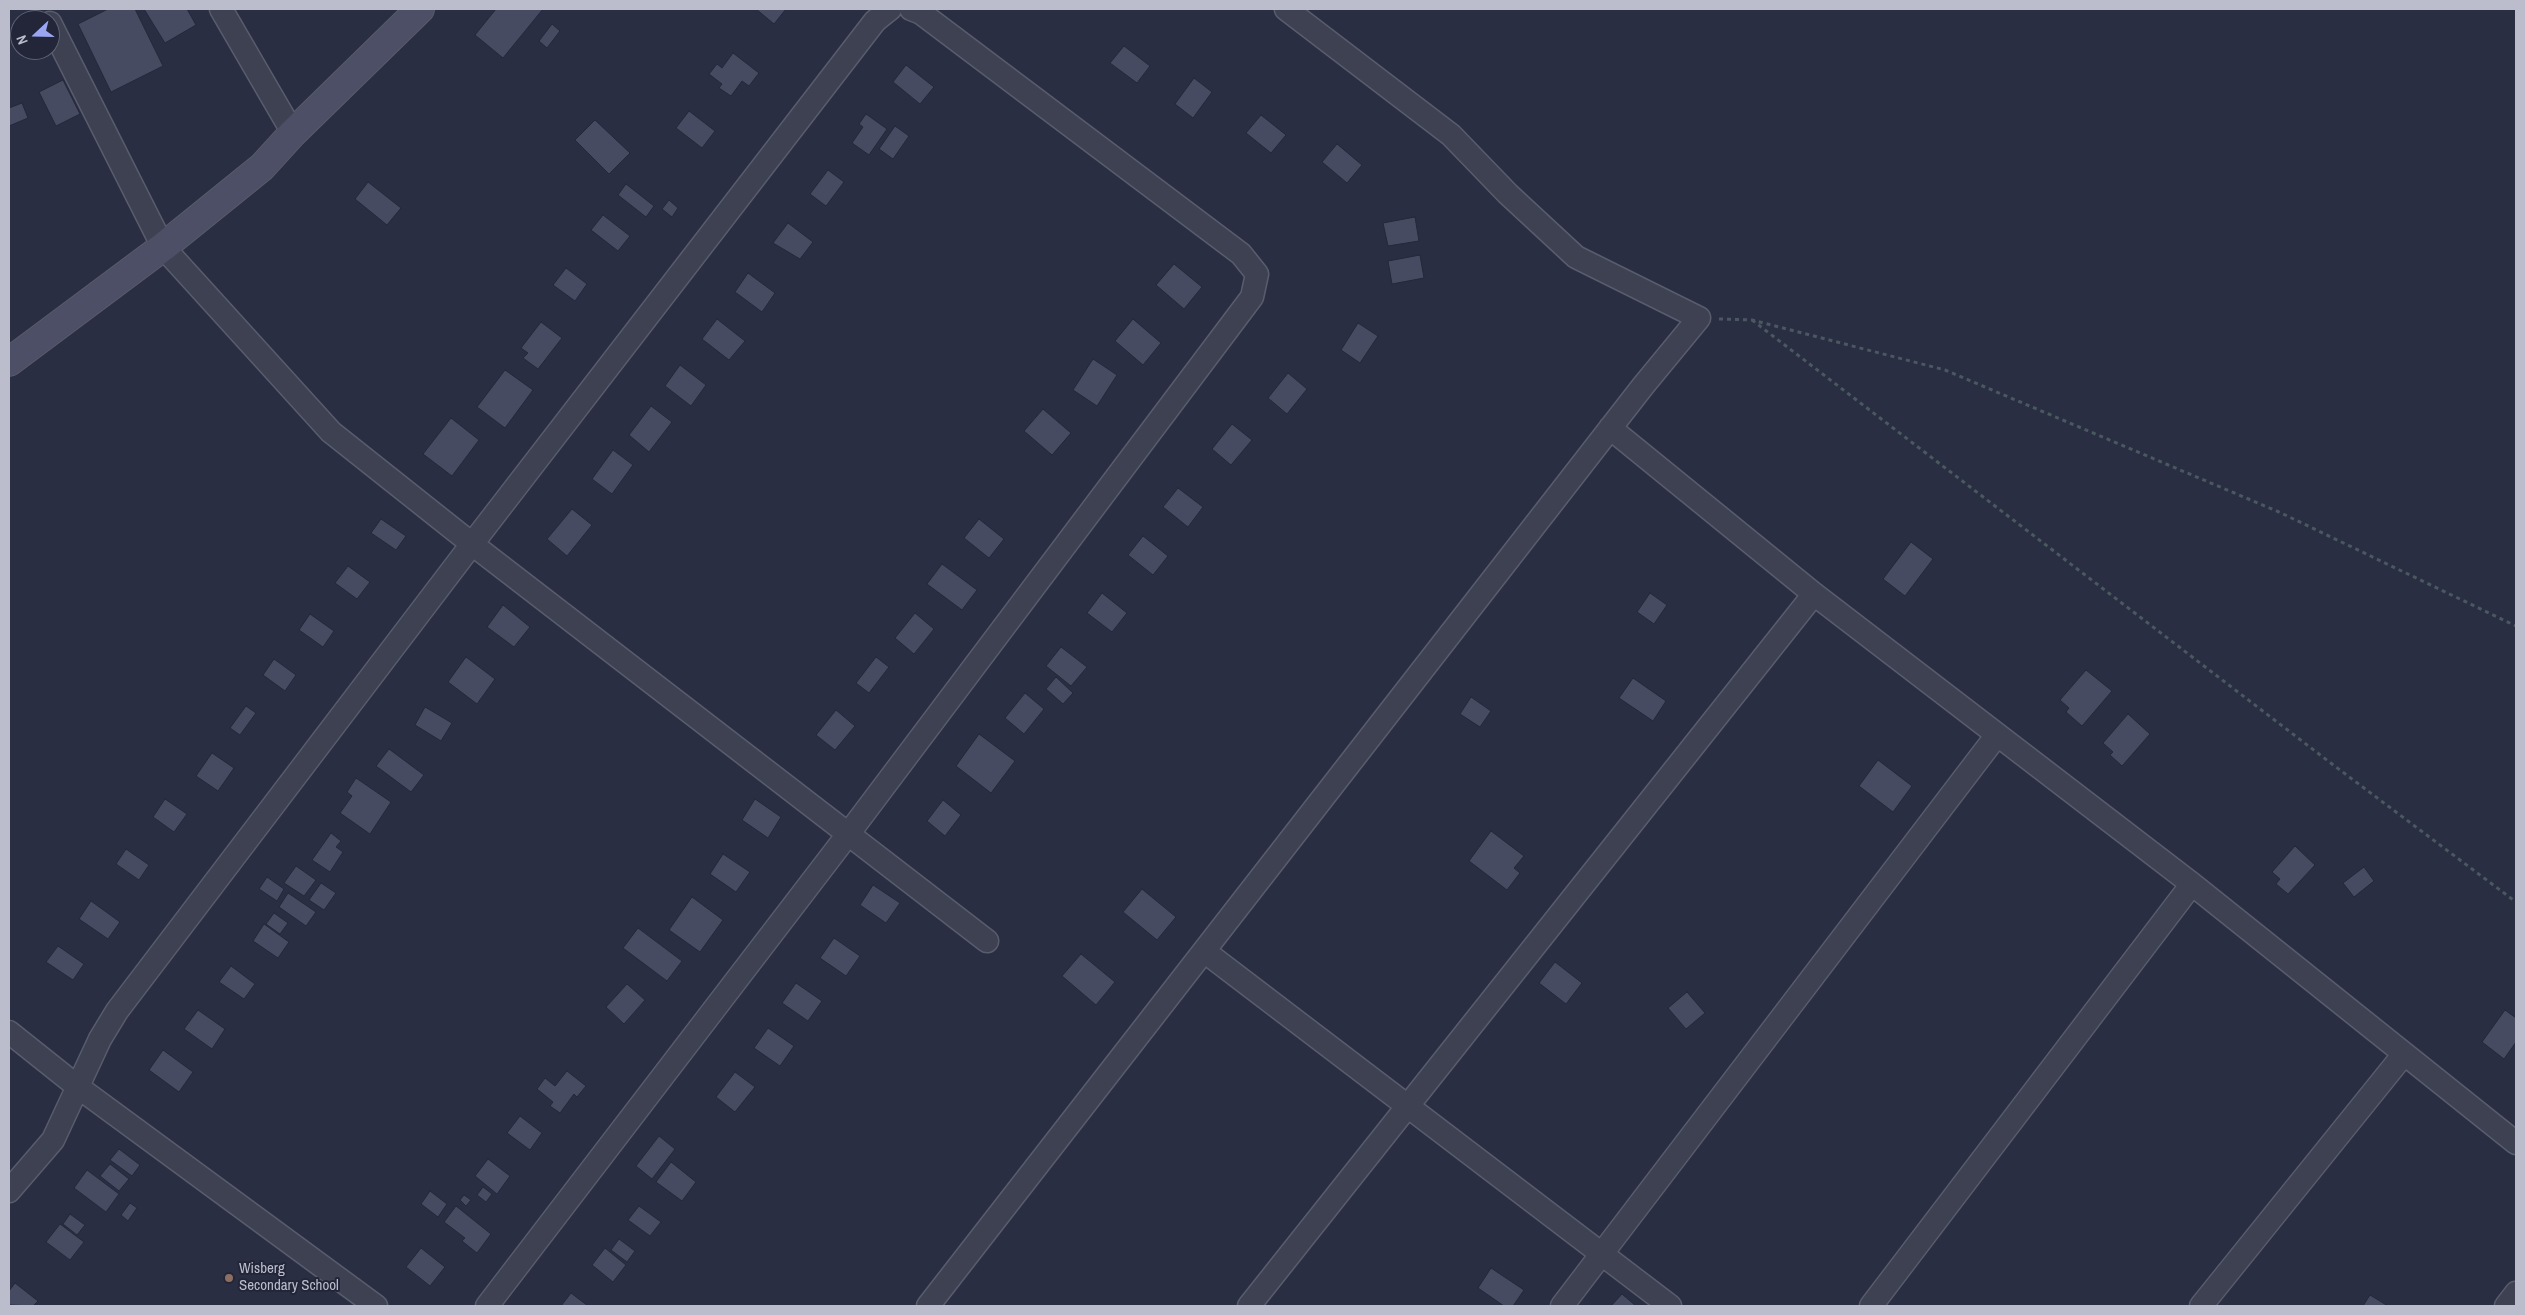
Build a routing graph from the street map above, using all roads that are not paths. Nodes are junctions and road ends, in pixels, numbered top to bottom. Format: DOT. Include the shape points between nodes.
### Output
graph roads {
  1 [pos="221,9"];
  2 [pos="420,9"];
  3 [pos="890,9"];
  4 [pos="911,9"];
  5 [pos="1286,9"];
  6 [pos="60,44"];
  7 [pos="293,134"];
  8 [pos="162,247"];
  9 [pos="9,362"];
  10 [pos="1610,428"];
  11 [pos="472,544"];
  12 [pos="1814,594"];
  13 [pos="1997,735"];
  14 [pos="849,833"];
  15 [pos="2192,884"];
  16 [pos="987,941"];
  17 [pos="1204,951"];
  18 [pos="9,1032"];
  19 [pos="2404,1054"];
  20 [pos="78,1087"];
  21 [pos="1409,1107"];
  22 [pos="2516,1143"];
  23 [pos="9,1190"];
  24 [pos="1602,1255"];
  25 [pos="2516,1293"];
  26 [pos="376,1306"];
  27 [pos="487,1306"];
  28 [pos="928,1306"];
  29 [pos="1249,1306"];
  30 [pos="1562,1306"];
  31 [pos="1670,1306"];
  32 [pos="1871,1306"];
  33 [pos="2201,1306"];
  34 [pos="2506,1306"];
  1 -- 7 [label="street"];
  2 -- 7 [label="street"];
  3 -- 11 [label="street" via="876,20"];
  4 -- 14 [label="street" via="1241,254 1257,274 1252,297"];
  5 -- 10 [label="street" via="1450,135 1576,257 1699,318"];
  6 -- 8 [label="street"];
  7 -- 8 [label="street" via="262,167"];
  8 -- 9 [label="street"];
  8 -- 11 [label="street" via="331,432"];
  10 -- 12 [label="street"];
  10 -- 17 [label="street"];
  11 -- 14 [label="street"];
  11 -- 20 [label="street" via="117,1011"];
  12 -- 13 [label="street"];
  12 -- 21 [label="street"];
  13 -- 15 [label="street"];
  13 -- 24 [label="street"];
  14 -- 16 [label="street"];
  14 -- 27 [label="street"];
  15 -- 19 [label="street"];
  15 -- 32 [label="street"];
  17 -- 21 [label="street"];
  17 -- 28 [label="street"];
  18 -- 20 [label="street"];
  19 -- 22 [label="street"];
  19 -- 33 [label="street"];
  20 -- 23 [label="street" via="53,1140"];
  20 -- 26 [label="street"];
  21 -- 24 [label="street"];
  21 -- 29 [label="street"];
  24 -- 30 [label="street"];
  24 -- 31 [label="street"];
  25 -- 34 [label="street"];
}
